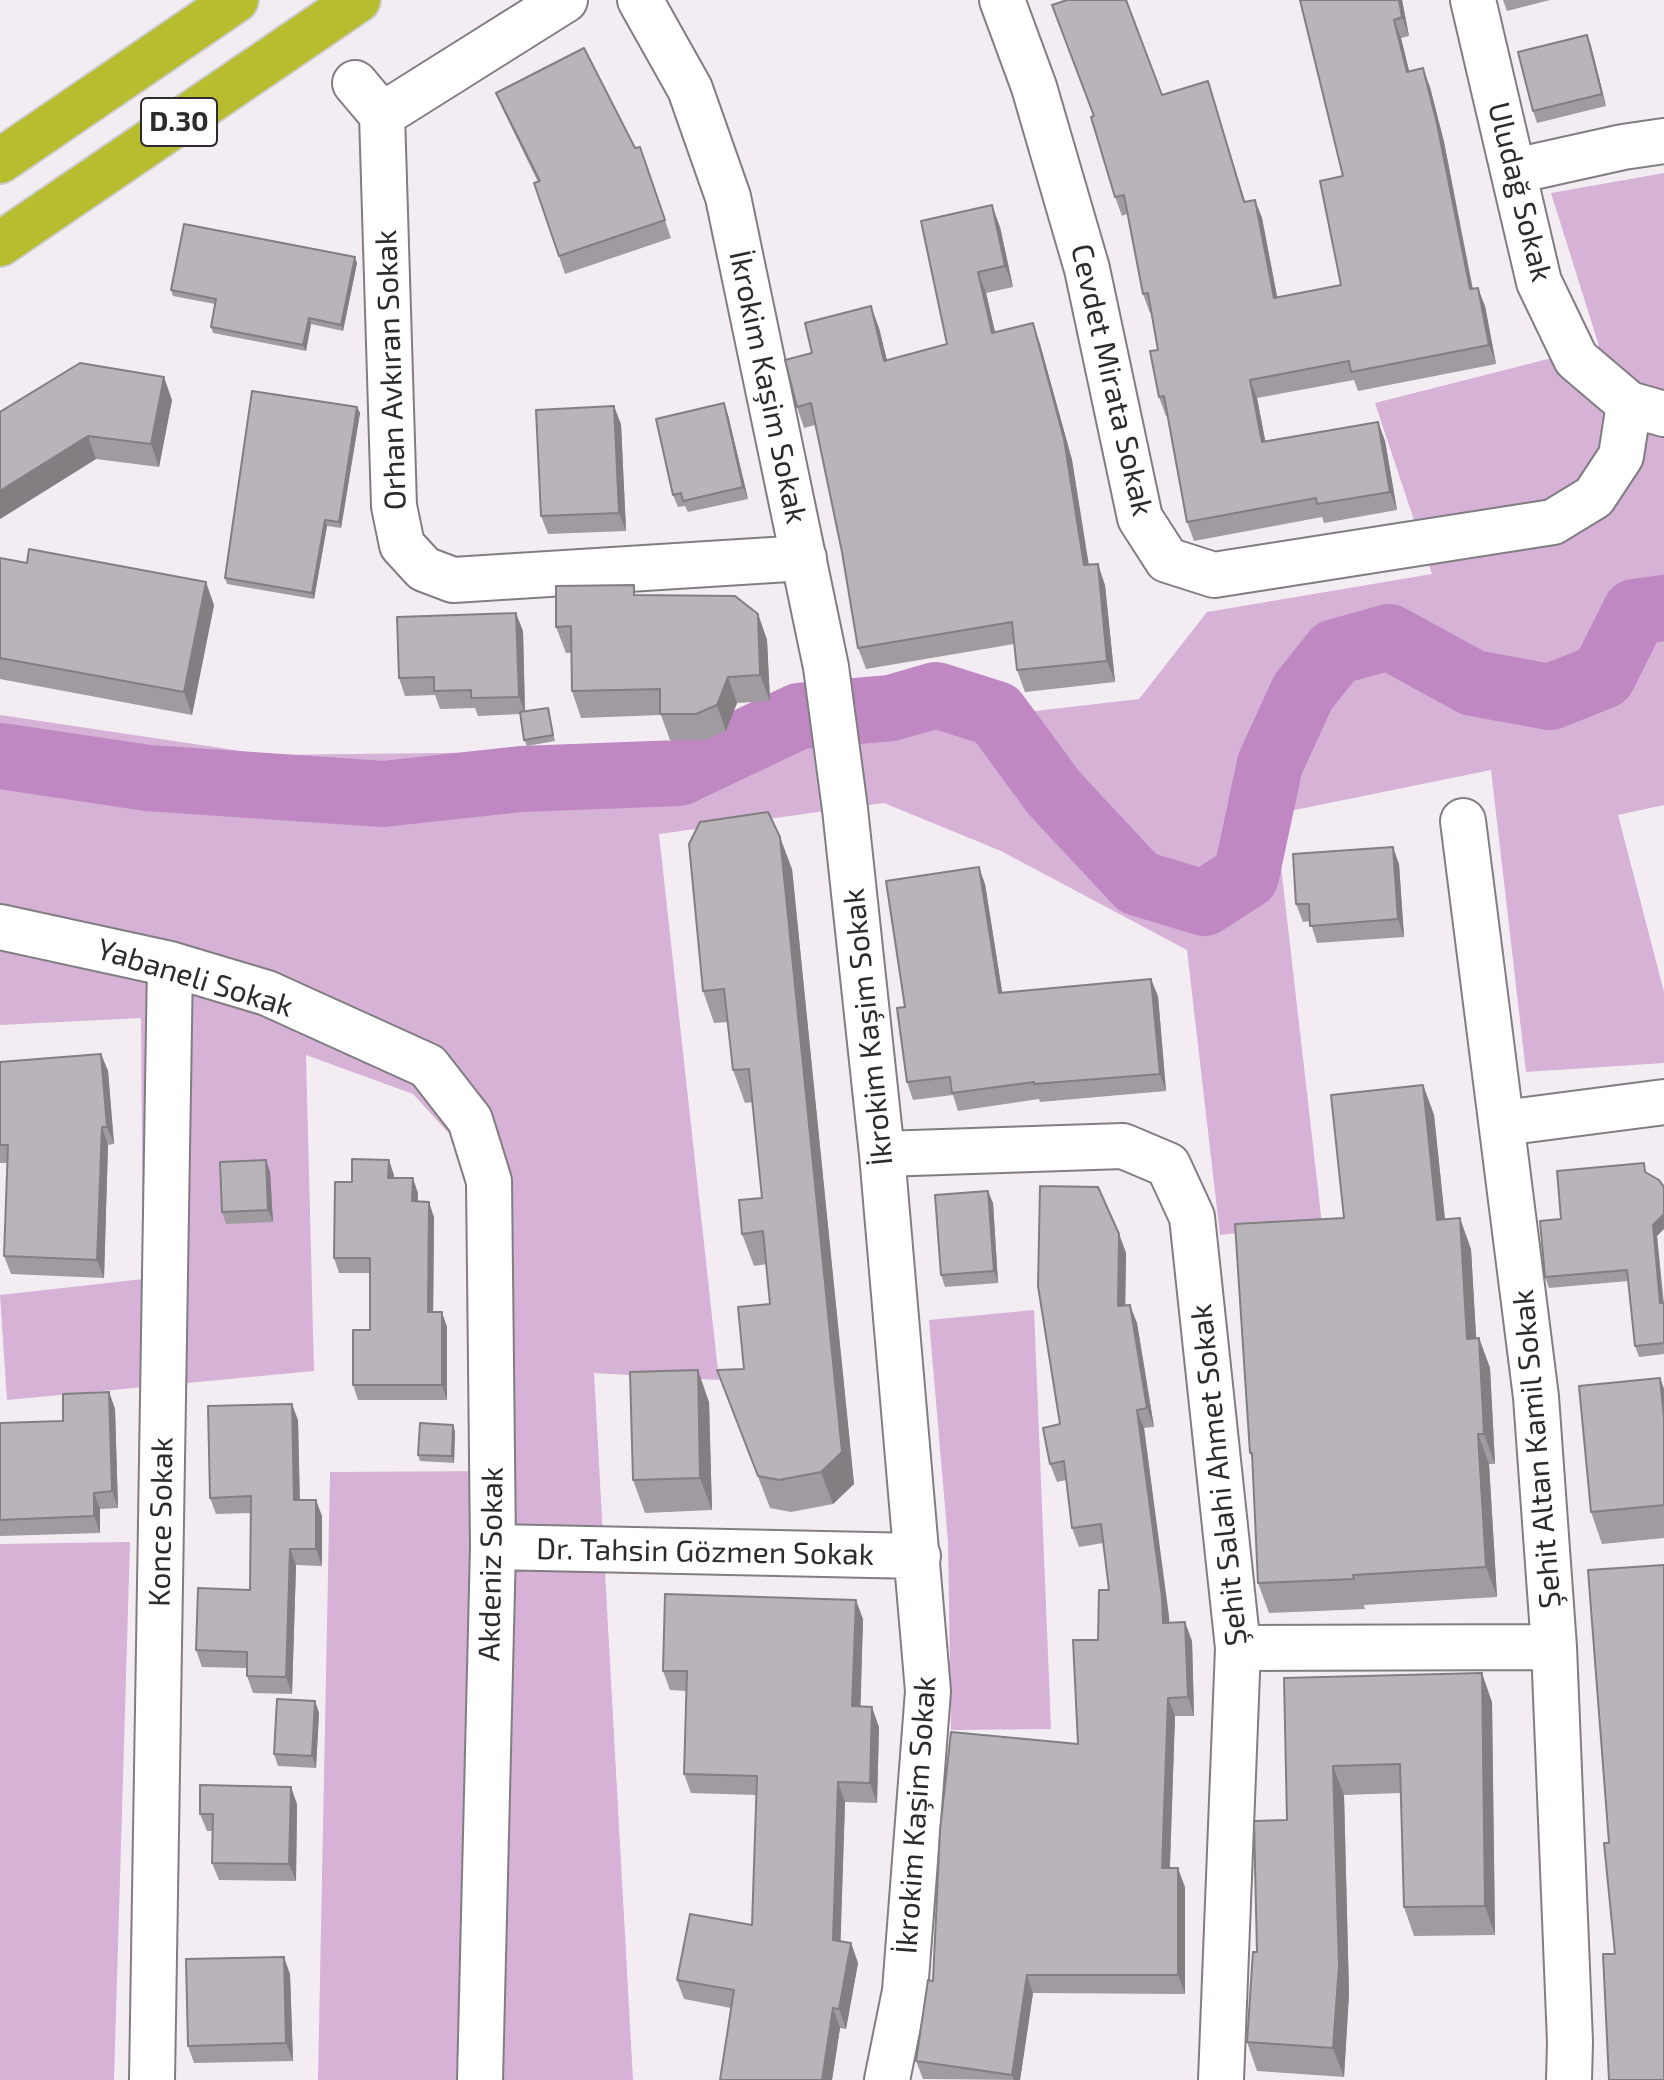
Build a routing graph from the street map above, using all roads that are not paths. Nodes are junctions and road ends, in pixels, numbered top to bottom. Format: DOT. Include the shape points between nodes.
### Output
graph roads {
  1 [pos="236,0"];
  2 [pos="358,0"];
  3 [pos="565,0"];
  4 [pos="640,0"];
  5 [pos="1002,0"];
  6 [pos="1473,0"];
  7 [pos="1664,141"];
  8 [pos="9,153"];
  9 [pos="1515,171"];
  10 [pos="0,244"];
  11 [pos="1646,409"];
  12 [pos="804,558"];
  13 [pos="1463,821"];
  14 [pos="0,927"];
  15 [pos="170,964"];
  16 [pos="428,1066"];
  17 [pos="1664,1102"];
  18 [pos="1503,1123"];
  19 [pos="882,1154"];
  20 [pos="493,1547"];
  21 [pos="918,1556"];
  22 [pos="1554,1647"];
  23 [pos="1238,1648"];
  24 [pos="152,2080"];
  25 [pos="480,2080"];
  26 [pos="887,2080"];
  27 [pos="1221,2080"];
  28 [pos="1569,2080"];
  1 -- 8 [label="highway, D.30"];
  2 -- 10 [label="highway, D.30"];
  3 -- 12 [label="street, Orhan Avkıran Sokak" via="368,99 394,506 402,545 424,569 453,580"];
  4 -- 12 [label="street, İkrokim Kaşim Sokak" via="690,89 728,197"];
  5 -- 11 [label="street, Cevdet Mirata Sokak" via="1034,87 1087,269 1140,518 1167,560 1214,575 1553,522 1594,497"];
  6 -- 9 [label="street, Uludağ Sokak"];
  7 -- 9 [label="street"];
  9 -- 11 [label="street, Uludağ Sokak" via="1539,282 1576,359"];
  12 -- 19 [label="street, İkrokim Kaşim Sokak" via="838,753"];
  13 -- 18 [label="street, Şehit Altan Kamil Sokak"];
  14 -- 15 [label="street, Yabaneli Sokak"];
  15 -- 16 [label="street, Yabaneli Sokak" via="267,993"];
  15 -- 24 [label="street, Konce Sokak"];
  16 -- 20 [label="street, Akdeniz Sokak" via="470,1120 489,1181"];
  17 -- 18 [label="street"];
  18 -- 22 [label="street, Şehit Altan Kamil Sokak" via="1536,1397"];
  19 -- 21 [label="street, İkrokim Kaşim Sokak"];
  19 -- 23 [label="street, Şehit Salahi Ahmet Sokak" via="1123,1146 1168,1165 1192,1217"];
  20 -- 21 [label="street, Dr. Tahsin Gözmen Sokak"];
  20 -- 25 [label="street, Akdeniz Sokak"];
  21 -- 26 [label="street, İkrokim Kaşim Sokak" via="928,1691 905,1991"];
  22 -- 23 [label="street"];
  22 -- 28 [label="street, Şehit Altan Kamil Sokak"];
  23 -- 27 [label="street, Şehit Salahi Ahmet Sokak"];
}
